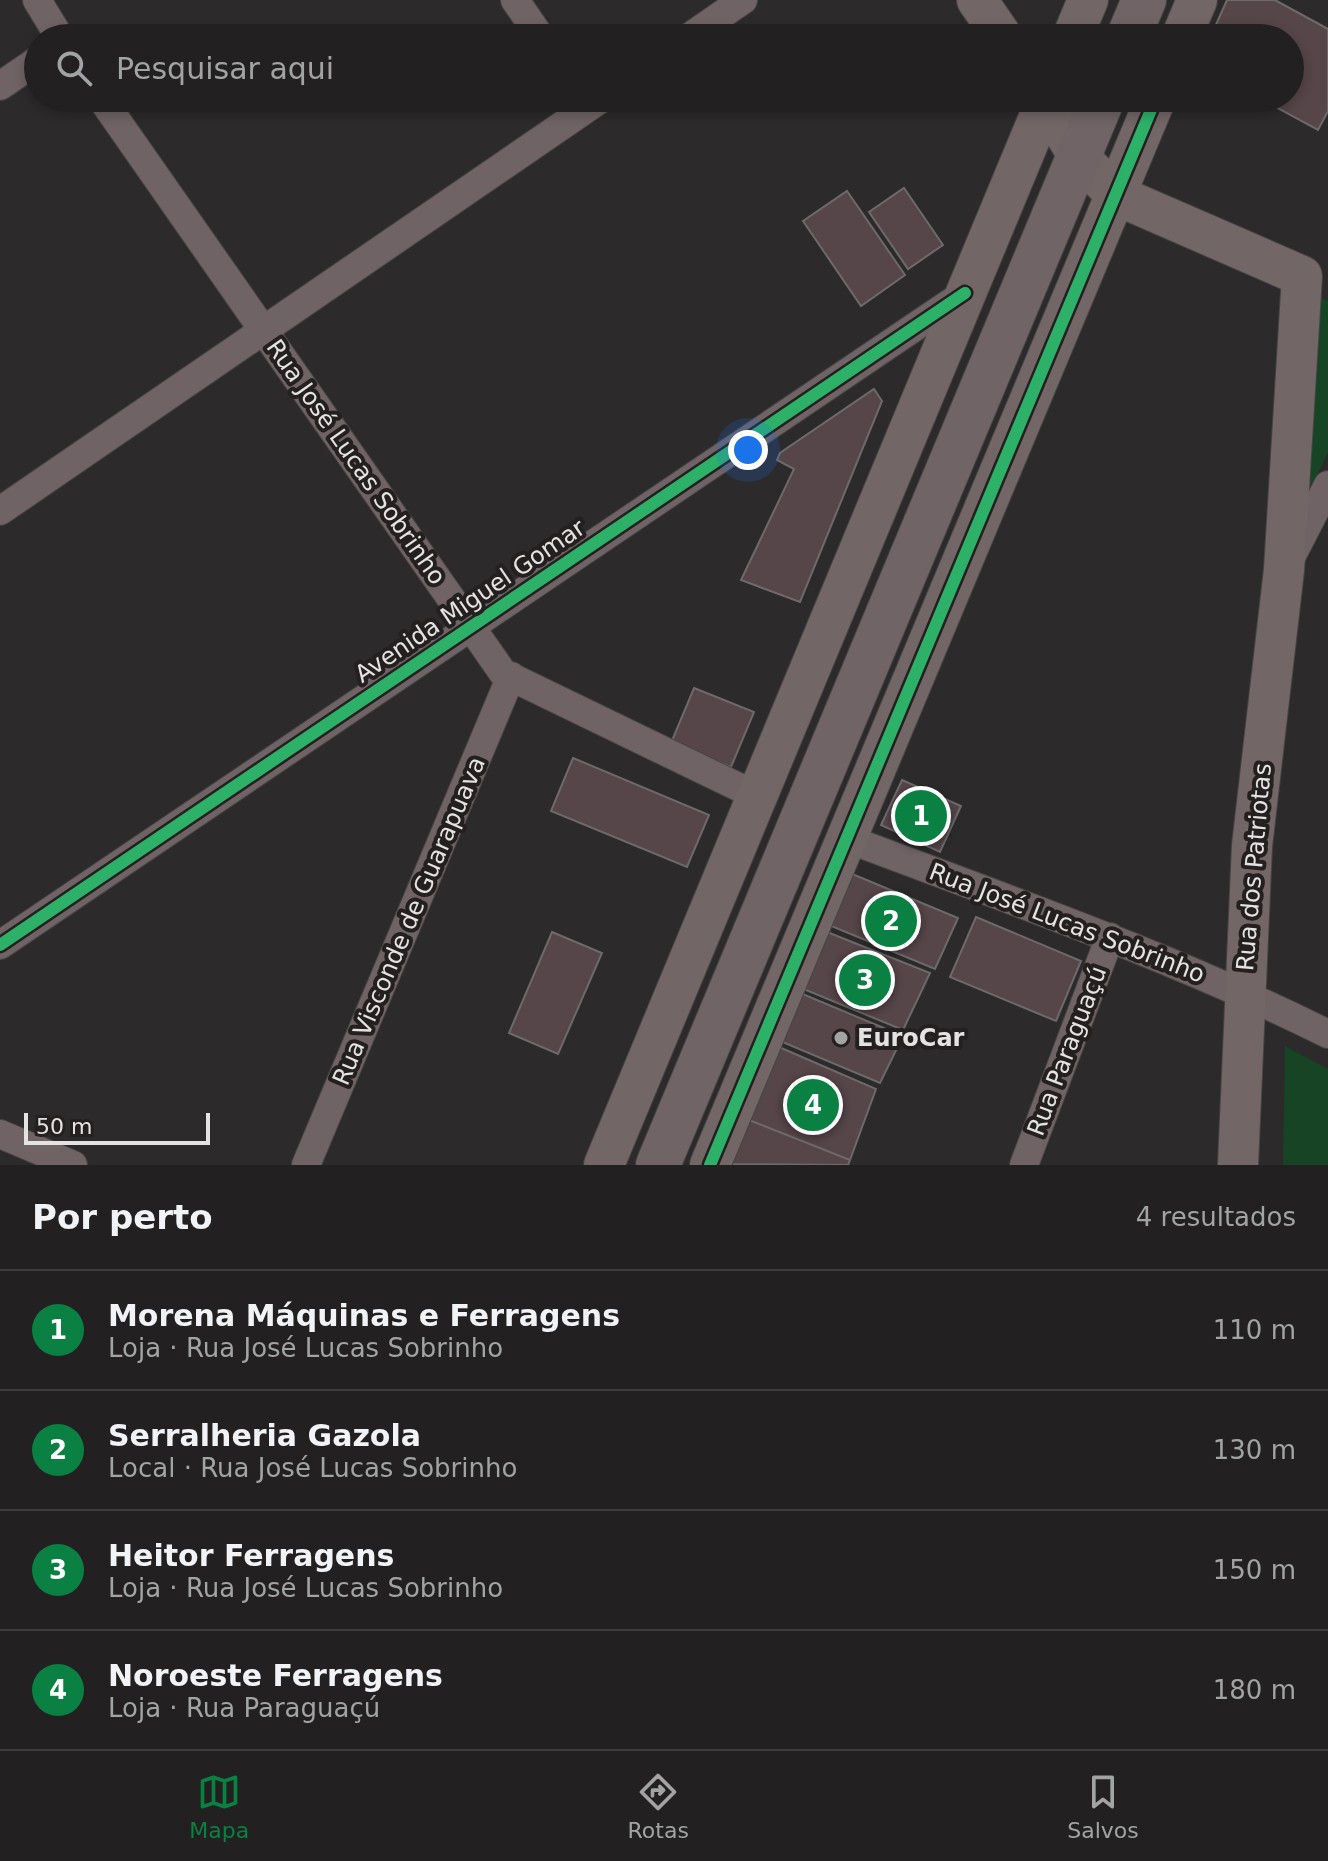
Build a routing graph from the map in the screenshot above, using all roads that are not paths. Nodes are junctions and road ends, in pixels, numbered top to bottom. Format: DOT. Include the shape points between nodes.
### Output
graph roads {
  1 [pos="37,0"];
  2 [pos="515,0"];
  3 [pos="743,0"];
  4 [pos="977,0"];
  5 [pos="1088,0"];
  6 [pos="1146,0"];
  7 [pos="1197,0"];
  8 [pos="52,24"];
  9 [pos="531,24"];
  10 [pos="708,24"];
  11 [pos="993,24"];
  12 [pos="1078,24"];
  13 [pos="1135,24"];
  14 [pos="1152,24"];
  15 [pos="1187,24"];
  16 [pos="24,70"];
  17 [pos="0,86"];
  18 [pos="111,112"];
  19 [pos="575,112"];
  20 [pos="1041,112"];
  21 [pos="1053,112"];
  22 [pos="1097,112"];
  23 [pos="1150,112"];
  24 [pos="1078,156"];
  25 [pos="1116,195"];
  26 [pos="1315,281"];
  27 [pos="965,293"];
  28 [pos="264,331"];
  29 [pos="1328,485"];
  30 [pos="0,511"];
  31 [pos="1284,570"];
  32 [pos="471,627"];
  33 [pos="511,676"];
  34 [pos="759,797"];
  35 [pos="848,839"];
  36 [pos="1110,937"];
  37 [pos="0,945"];
  38 [pos="1244,993"];
  39 [pos="1328,1034"];
  40 [pos="0,1134"];
  41 [pos="73,1165"];
  42 [pos="306,1165"];
  43 [pos="604,1165"];
  44 [pos="658,1165"];
  45 [pos="710,1165"];
  46 [pos="1024,1165"];
  47 [pos="1238,1165"];
  1 -- 8 [label="street"];
  2 -- 9 [label="street"];
  3 -- 10 [label="street"];
  4 -- 11 [label="street"];
  5 -- 12 [label="street"];
  6 -- 13 [label="main road"];
  6 -- 14 [label="main road"];
  7 -- 15 [label="street"];
  16 -- 17 [label="street"];
  18 -- 28 [label="street, Rua José Lucas Sobrinho"];
  19 -- 28 [label="street"];
  20 -- 27 [label="street"];
  21 -- 24 [label="street"];
  22 -- 24 [label="main road"];
  23 -- 25 [label="street"];
  24 -- 25 [label="street"];
  24 -- 44 [label="main road"];
  25 -- 26 [label="street"];
  25 -- 35 [label="street"];
  26 -- 31 [label="street, Rua dos Patriotas"];
  27 -- 32 [label="street, Avenida Miguel Gomar"];
  27 -- 34 [label="street"];
  28 -- 30 [label="street"];
  28 -- 32 [label="street, Rua José Lucas Sobrinho"];
  29 -- 31 [label="street"];
  31 -- 38 [label="street, Rua dos Patriotas" via="1252,846"];
  32 -- 33 [label="street, Rua José Lucas Sobrinho" via="503,673"];
  32 -- 37 [label="street, Avenida Miguel Gomar"];
  33 -- 34 [label="street, Rua José Lucas Sobrinho"];
  33 -- 42 [label="street, Rua Visconde de Guarapuava"];
  34 -- 43 [label="street"];
  35 -- 36 [label="street, Rua José Lucas Sobrinho"];
  35 -- 45 [label="street"];
  36 -- 38 [label="street, Rua José Lucas Sobrinho"];
  36 -- 46 [label="street, Rua Paraguaçú"];
  38 -- 39 [label="street, Rua José Lucas Sobrinho"];
  38 -- 47 [label="street, Rua dos Patriotas"];
  40 -- 41 [label="street"];
}
